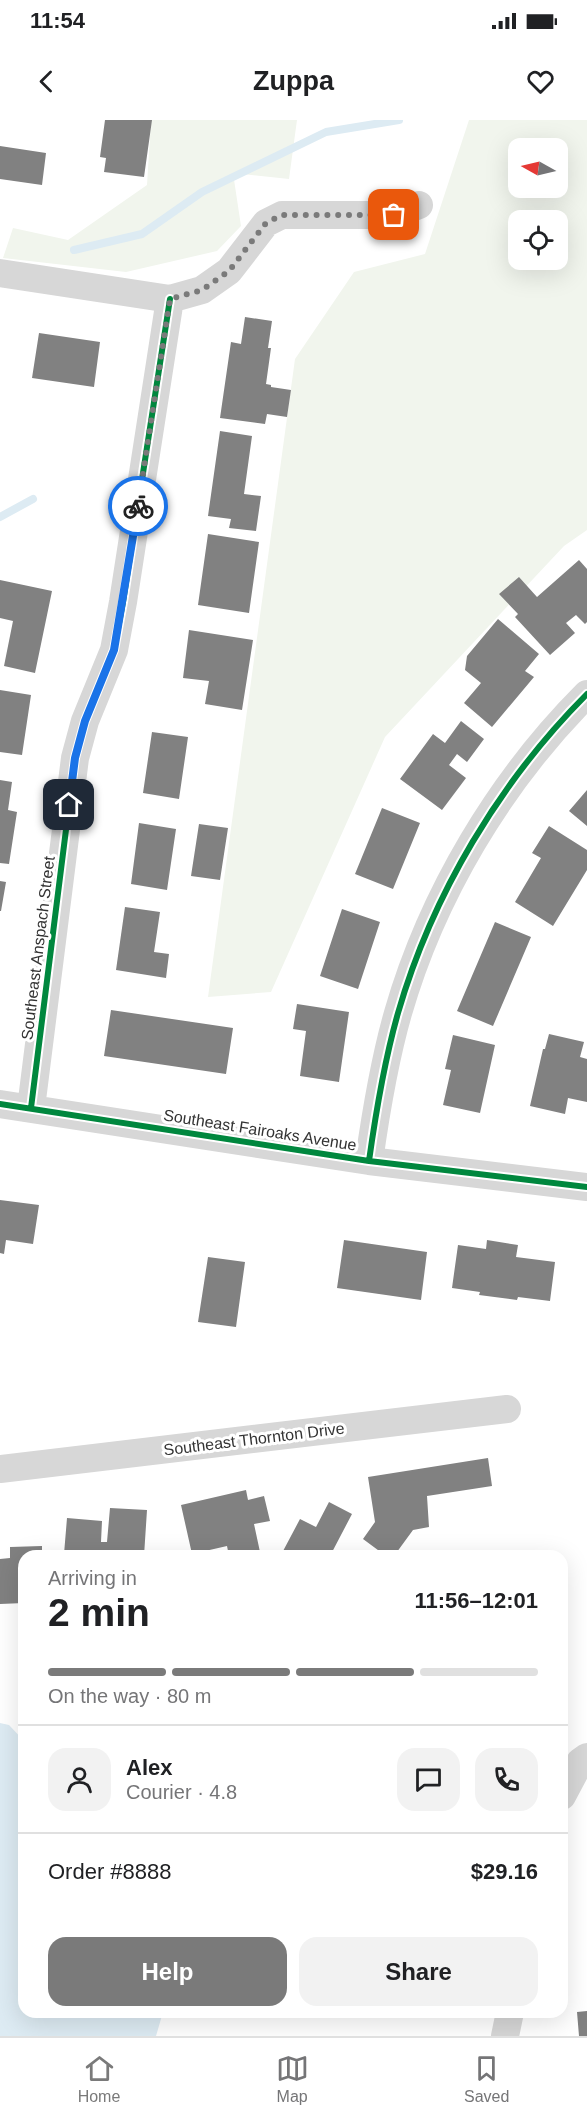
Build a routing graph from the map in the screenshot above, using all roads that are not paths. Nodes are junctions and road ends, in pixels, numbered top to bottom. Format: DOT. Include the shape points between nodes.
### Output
graph roads {
  1 [pos="419,206"];
  2 [pos="0,273"];
  3 [pos="170,299"];
  4 [pos="587,694"];
  5 [pos="0,1104"];
  6 [pos="31,1108"];
  7 [pos="369,1161"];
  8 [pos="587,1187"];
  9 [pos="507,1409"];
  10 [pos="0,1469"];
  11 [pos="587,1756"];
  12 [pos="568,1785"];
  13 [pos="509,2018"];
  14 [pos="505,2036"];
  1 -- 3 [label="street" via="394,215 282,215 266,223 229,271 202,290"];
  2 -- 3 [label="street"];
  3 -- 6 [label="street, Southeast Anspach Street" via="114,650 85,721 75,758"];
  4 -- 7 [label="street" via="547,738 483,826 438,909 399,1011 376,1103"];
  5 -- 6 [label="street, Southeast Fairoaks Avenue"];
  6 -- 7 [label="street, Southeast Fairoaks Avenue"];
  7 -- 8 [label="street, Southeast Fairoaks Avenue"];
  9 -- 10 [label="street, Southeast Thornton Drive"];
  11 -- 12 [label="street"];
  13 -- 14 [label="street"];
}
